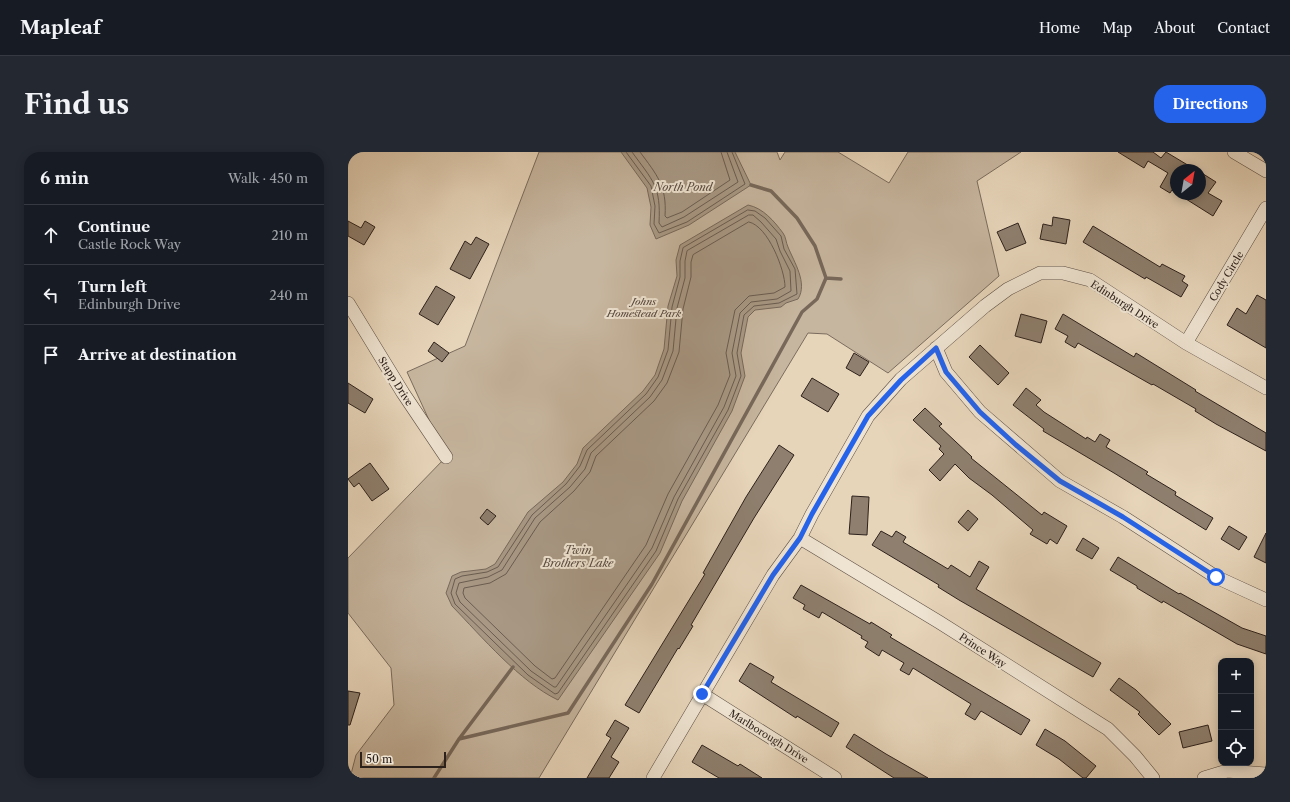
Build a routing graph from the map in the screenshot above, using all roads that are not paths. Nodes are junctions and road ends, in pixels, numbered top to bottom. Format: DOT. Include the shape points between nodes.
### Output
graph roads {
  1 [pos="1234,152"];
  2 [pos="1266,171"];
  3 [pos="1266,208"];
  4 [pos="348,303"];
  5 [pos="1186,343"];
  6 [pos="936,348"];
  7 [pos="1266,388"];
  8 [pos="446,457"];
  9 [pos="800,538"];
  10 [pos="1266,600"];
  11 [pos="702,694"];
  12 [pos="1266,774"];
  13 [pos="653,778"];
  14 [pos="835,778"];
  15 [pos="1153,778"];
  16 [pos="1204,778"];
  1 -- 2 [label="street"];
  3 -- 5 [label="street, Cody Circle"];
  4 -- 8 [label="street, Stapp Drive" via="403,394"];
  5 -- 6 [label="street, Edinburgh Drive" via="1090,280 1063,273 1040,273 1008,289"];
  5 -- 7 [label="street, Edinburgh Drive"];
  6 -- 9 [label="street, Edinburgh Drive" via="901,380 868,416"];
  6 -- 10 [label="street" via="946,372 980,412 1060,481 1123,517 1216,577"];
  9 -- 11 [label="street, Edinburgh Drive" via="773,575"];
  9 -- 15 [label="street, Prince Way" via="940,622 1108,729"];
  11 -- 13 [label="street, Edinburgh Drive"];
  11 -- 14 [label="street, Marlborough Drive"];
  12 -- 16 [label="street" via="1227,771"];
}
